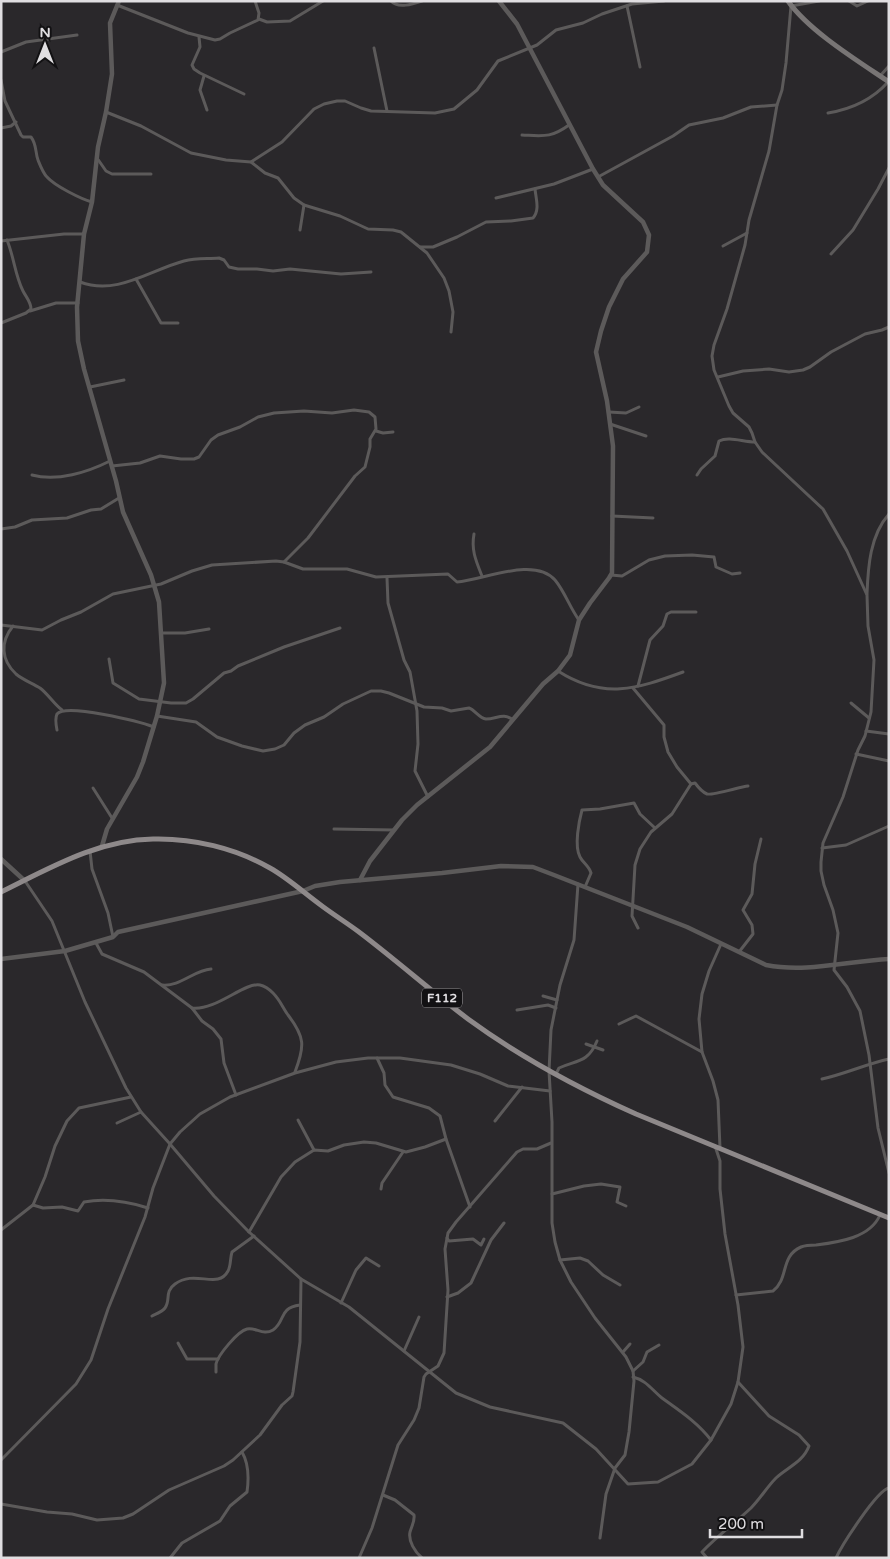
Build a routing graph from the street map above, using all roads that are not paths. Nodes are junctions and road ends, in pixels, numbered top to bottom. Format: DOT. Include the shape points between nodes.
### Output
graph roads {
  1 [pos="255,1"];
  2 [pos="323,1"];
  3 [pos="391,1"];
  4 [pos="422,1"];
  5 [pos="499,1"];
  6 [pos="664,1"];
  7 [pos="820,1"];
  8 [pos="849,1"];
  9 [pos="868,1"];
  10 [pos="118,3"];
  11 [pos="790,4"];
  12 [pos="627,6"];
  13 [pos="259,19"];
  14 [pos="77,35"];
  15 [pos="200,36"];
  16 [pos="374,48"];
  17 [pos="529,48"];
  18 [pos="1,52"];
  19 [pos="889,66"];
  20 [pos="640,67"];
  21 [pos="204,76"];
  22 [pos="880,76"];
  23 [pos="1,80"];
  24 [pos="889,82"];
  25 [pos="244,94"];
  26 [pos="777,105"];
  27 [pos="207,110"];
  28 [pos="387,111"];
  29 [pos="106,112"];
  30 [pos="828,113"];
  31 [pos="16,122"];
  32 [pos="569,125"];
  33 [pos="1,128"];
  34 [pos="522,136"];
  35 [pos="97,158"];
  36 [pos="252,162"];
  37 [pos="889,168"];
  38 [pos="593,169"];
  39 [pos="150,174"];
  40 [pos="598,177"];
  41 [pos="535,189"];
  42 [pos="496,198"];
  43 [pos="92,202"];
  44 [pos="304,205"];
  45 [pos="300,230"];
  46 [pos="747,232"];
  47 [pos="84,234"];
  48 [pos="7,240"];
  49 [pos="1,241"];
  50 [pos="723,246"];
  51 [pos="420,247"];
  52 [pos="831,254"];
  53 [pos="371,272"];
  54 [pos="136,279"];
  55 [pos="80,282"];
  56 [pos="78,303"];
  57 [pos="30,311"];
  58 [pos="1,323"];
  59 [pos="178,323"];
  60 [pos="887,328"];
  61 [pos="451,332"];
  62 [pos="889,334"];
  63 [pos="718,377"];
  64 [pos="124,380"];
  65 [pos="90,387"];
  66 [pos="639,407"];
  67 [pos="609,412"];
  68 [pos="610,424"];
  69 [pos="376,431"];
  70 [pos="394,432"];
  71 [pos="646,436"];
  72 [pos="754,442"];
  73 [pos="111,463"];
  74 [pos="32,475"];
  75 [pos="697,475"];
  76 [pos="119,498"];
  77 [pos="889,514"];
  78 [pos="612,516"];
  79 [pos="654,518"];
  80 [pos="1,528"];
  81 [pos="474,534"];
  82 [pos="284,562"];
  83 [pos="740,573"];
  84 [pos="611,575"];
  85 [pos="482,576"];
  86 [pos="387,578"];
  87 [pos="867,582"];
  88 [pos="154,585"];
  89 [pos="864,588"];
  90 [pos="867,595"];
  91 [pos="696,612"];
  92 [pos="579,620"];
  93 [pos="1,625"];
  94 [pos="13,626"];
  95 [pos="340,628"];
  96 [pos="209,629"];
  97 [pos="161,634"];
  98 [pos="109,659"];
  99 [pos="558,671"];
  100 [pos="683,672"];
  101 [pos="638,687"];
  102 [pos="633,688"];
  103 [pos="160,701"];
  104 [pos="851,704"];
  105 [pos="416,705"];
  106 [pos="62,711"];
  107 [pos="157,716"];
  108 [pos="869,718"];
  109 [pos="513,720"];
  110 [pos="154,727"];
  111 [pos="57,730"];
  112 [pos="866,731"];
  113 [pos="889,734"];
  114 [pos="856,754"];
  115 [pos="889,761"];
  116 [pos="691,784"];
  117 [pos="748,786"];
  118 [pos="92,788"];
  119 [pos="428,798"];
  120 [pos="112,818"];
  121 [pos="889,826"];
  122 [pos="655,828"];
  123 [pos="334,830"];
  124 [pos="394,830"];
  125 [pos="761,839"];
  126 [pos="102,846"];
  127 [pos="822,848"];
  128 [pos="90,850"];
  129 [pos="1,859"];
  130 [pos="360,880"];
  131 [pos="24,881"];
  132 [pos="578,884"];
  133 [pos="585,887"];
  134 [pos="303,891"];
  135 [pos="1,892"];
  136 [pos="634,907"];
  137 [pos="638,928"];
  138 [pos="113,937"];
  139 [pos="96,943"];
  140 [pos="721,944"];
  141 [pos="65,951"];
  142 [pos="738,953"];
  143 [pos="1,959"];
  144 [pos="889,959"];
  145 [pos="835,965"];
  146 [pos="210,969"];
  147 [pos="162,985"];
  148 [pos="543,996"];
  149 [pos="557,1000"];
  150 [pos="192,1008"];
  151 [pos="556,1008"];
  152 [pos="517,1010"];
  153 [pos="618,1024"];
  154 [pos="597,1041"];
  155 [pos="586,1044"];
  156 [pos="595,1047"];
  157 [pos="603,1050"];
  158 [pos="702,1052"];
  159 [pos="377,1058"];
  160 [pos="889,1059"];
  161 [pos="871,1063"];
  162 [pos="549,1070"];
  163 [pos="295,1073"];
  164 [pos="556,1074"];
  165 [pos="822,1079"];
  166 [pos="522,1087"];
  167 [pos="550,1091"];
  168 [pos="236,1095"];
  169 [pos="131,1097"];
  170 [pos="141,1112"];
  171 [pos="298,1120"];
  172 [pos="496,1121"];
  173 [pos="117,1123"];
  174 [pos="446,1139"];
  175 [pos="552,1143"];
  176 [pos="170,1144"];
  177 [pos="718,1147"];
  178 [pos="314,1150"];
  179 [pos="403,1152"];
  180 [pos="889,1173"];
  181 [pos="381,1189"];
  182 [pos="552,1194"];
  183 [pos="33,1205"];
  184 [pos="626,1206"];
  185 [pos="470,1207"];
  186 [pos="148,1208"];
  187 [pos="880,1215"];
  188 [pos="889,1218"];
  189 [pos="504,1223"];
  190 [pos="1,1230"];
  191 [pos="249,1232"];
  192 [pos="254,1236"];
  193 [pos="447,1238"];
  194 [pos="484,1239"];
  195 [pos="560,1260"];
  196 [pos="379,1266"];
  197 [pos="301,1279"];
  198 [pos="620,1285"];
  199 [pos="736,1295"];
  200 [pos="447,1297"];
  201 [pos="341,1303"];
  202 [pos="300,1306"];
  203 [pos="152,1316"];
  204 [pos="419,1317"];
  205 [pos="178,1343"];
  206 [pos="630,1344"];
  207 [pos="659,1345"];
  208 [pos="404,1351"];
  209 [pos="623,1352"];
  210 [pos="218,1359"];
  211 [pos="430,1371"];
  212 [pos="633,1371"];
  213 [pos="216,1372"];
  214 [pos="633,1377"];
  215 [pos="738,1382"];
  216 [pos="711,1440"];
  217 [pos="242,1452"];
  218 [pos="1,1460"];
  219 [pos="615,1468"];
  220 [pos="889,1488"];
  221 [pos="383,1495"];
  222 [pos="1,1504"];
  223 [pos="600,1538"];
  224 [pos="170,1558"];
  225 [pos="359,1558"];
  226 [pos="422,1558"];
  227 [pos="707,1558"];
  228 [pos="836,1558"];
  1 -- 13 [label="street"];
  2 -- 13 [label="street" via="290,21"];
  3 -- 4 [label="street" via="396,6"];
  5 -- 17 [label="street" via="517,24"];
  6 -- 12 [label="street"];
  7 -- 11 [label="street"];
  8 -- 9 [label="street" via="857,6"];
  10 -- 15 [label="street"];
  10 -- 29 [label="street" via="110,23 112,74"];
  11 -- 22 [label="main road" via="814,28"];
  11 -- 26 [label="street" via="783,81"];
  12 -- 17 [label="street" via="556,30"];
  12 -- 20 [label="street"];
  13 -- 15 [label="street" via="220,39"];
  14 -- 18 [label="street" via="26,42"];
  15 -- 21 [label="street" via="200,47 192,65"];
  16 -- 28 [label="street"];
  17 -- 28 [label="street" via="498,60 477,90 454,110 434,113"];
  17 -- 32 [label="street"];
  19 -- 22 [label="street"];
  21 -- 25 [label="street"];
  21 -- 27 [label="street" via="200,90"];
  22 -- 24 [label="main road"];
  23 -- 31 [label="street" via="5,101"];
  24 -- 30 [label="street" via="856,107"];
  26 -- 40 [label="street" via="750,108 689,125"];
  26 -- 46 [label="street" via="770,151"];
  28 -- 36 [label="street" via="371,111 346,101 324,104 314,109 282,142"];
  29 -- 35 [label="street"];
  29 -- 36 [label="street" via="141,126 191,153"];
  31 -- 33 [label="street"];
  31 -- 43 [label="street" via="21,135 33,140 46,176"];
  32 -- 34 [label="street" via="548,136"];
  32 -- 38 [label="street"];
  35 -- 39 [label="street" via="112,174"];
  35 -- 43 [label="street"];
  36 -- 44 [label="street" via="278,178"];
  37 -- 52 [label="street" via="853,230"];
  38 -- 40 [label="street"];
  38 -- 41 [label="street"];
  40 -- 67 [label="street" via="643,222 649,235 647,252 623,279 604,319 597,344 596,357"];
  41 -- 42 [label="street"];
  41 -- 51 [label="street" via="538,206 533,218 486,222 433,247"];
  43 -- 47 [label="street"];
  44 -- 45 [label="street"];
  44 -- 51 [label="street" via="368,229 398,231"];
  46 -- 50 [label="street"];
  46 -- 63 [label="street" via="714,345 712,364"];
  47 -- 48 [label="street"];
  47 -- 55 [label="street"];
  48 -- 49 [label="street"];
  48 -- 57 [label="street" via="20,283 31,303"];
  51 -- 61 [label="street" via="436,265 447,285 453,312"];
  53 -- 54 [label="street" via="238,270 219,258 185,261"];
  54 -- 55 [label="street" via="112,286"];
  54 -- 59 [label="street" via="161,323"];
  55 -- 56 [label="street"];
  56 -- 57 [label="street" via="56,303"];
  56 -- 65 [label="street" via="78,341"];
  57 -- 58 [label="street"];
  60 -- 62 [label="street"];
  60 -- 63 [label="street" via="865,334 803,370 750,370"];
  63 -- 72 [label="street" via="729,406 749,427"];
  64 -- 65 [label="street"];
  65 -- 73 [label="street"];
  66 -- 67 [label="street" via="626,413"];
  67 -- 68 [label="street"];
  68 -- 71 [label="street"];
  68 -- 78 [label="street" via="613,446"];
  69 -- 70 [label="street"];
  69 -- 73 [label="street" via="375,417 365,411 274,414 258,417 218,435 194,459 160,456 140,463"];
  69 -- 82 [label="street" via="370,439 365,467 308,538"];
  72 -- 75 [label="street" via="729,438 718,441 715,456"];
  72 -- 89 [label="street" via="823,509 848,551"];
  73 -- 74 [label="street" via="79,473"];
  73 -- 76 [label="street"];
  76 -- 80 [label="street" via="101,509 66,518 32,520 15,527"];
  76 -- 88 [label="street"];
  77 -- 87 [label="street" via="876,531"];
  78 -- 79 [label="street"];
  78 -- 84 [label="street"];
  81 -- 85 [label="street" via="474,556"];
  82 -- 86 [label="street" via="303,569 347,569"];
  82 -- 88 [label="street" via="212,565"];
  83 -- 84 [label="street" via="732,574 716,567 714,557 684,554 657,557 622,576"];
  84 -- 92 [label="street"];
  85 -- 86 [label="street" via="460,582 446,574"];
  85 -- 92 [label="street" via="527,569 545,572 557,582"];
  86 -- 105 [label="street" via="388,603 410,672"];
  87 -- 89 [label="street"];
  87 -- 90 [label="street"];
  88 -- 94 [label="street" via="113,594 42,630"];
  88 -- 97 [label="street" via="159,602"];
  89 -- 90 [label="street"];
  90 -- 108 [label="street" via="874,660"];
  91 -- 101 [label="street" via="667,614 663,626 650,640"];
  92 -- 99 [label="street" via="570,655"];
  93 -- 94 [label="street"];
  94 -- 106 [label="street" via="3,642 6,662 18,675 42,689"];
  95 -- 103 [label="street" via="238,666 186,702"];
  96 -- 97 [label="street"];
  97 -- 103 [label="street" via="164,683"];
  98 -- 103 [label="street" via="115,685 138,699"];
  99 -- 102 [label="street" via="596,688"];
  99 -- 109 [label="street"];
  100 -- 101 [label="street"];
  101 -- 102 [label="street"];
  102 -- 116 [label="street" via="664,725 668,752"];
  103 -- 107 [label="street"];
  104 -- 108 [label="street"];
  105 -- 107 [label="street" via="389,693 371,691 305,725 284,745 263,751 217,737 196,722"];
  105 -- 109 [label="street" via="452,711 469,708 482,718 504,715"];
  105 -- 119 [label="street" via="415,771"];
  106 -- 110 [label="street" via="128,718"];
  106 -- 111 [label="street" via="57,715"];
  107 -- 110 [label="street"];
  108 -- 112 [label="street"];
  109 -- 119 [label="street" via="490,747"];
  110 -- 120 [label="street" via="137,777"];
  112 -- 113 [label="street"];
  112 -- 114 [label="street"];
  114 -- 115 [label="street"];
  114 -- 127 [label="street"];
  116 -- 117 [label="street" via="695,783 710,795"];
  116 -- 122 [label="street" via="672,814"];
  118 -- 120 [label="street"];
  119 -- 124 [label="street"];
  120 -- 126 [label="street"];
  121 -- 127 [label="street" via="846,845"];
  122 -- 133 [label="street" via="632,803 582,810 577,846 579,856 591,873"];
  122 -- 136 [label="street" via="645,839 636,860"];
  123 -- 124 [label="street"];
  124 -- 130 [label="street"];
  125 -- 142 [label="street" via="752,894 743,910 752,925 753,934"];
  126 -- 128 [label="main road, F112"];
  126 -- 134 [label="main road, F112" via="153,839 215,846 258,862"];
  127 -- 145 [label="street" via="821,871 838,933"];
  128 -- 131 [label="main road, F112"];
  128 -- 138 [label="street" via="94,878 108,913"];
  129 -- 131 [label="street"];
  130 -- 132 [label="street" via="513,866 533,867"];
  130 -- 134 [label="street" via="322,884"];
  131 -- 135 [label="main road, F112"];
  131 -- 141 [label="street" via="52,922"];
  132 -- 133 [label="street"];
  132 -- 149 [label="street" via="575,935"];
  133 -- 136 [label="street"];
  134 -- 138 [label="street" via="118,932"];
  134 -- 162 [label="main road, F112" via="470,1020"];
  136 -- 137 [label="street" via="632,916"];
  136 -- 140 [label="street"];
  138 -- 139 [label="street"];
  139 -- 141 [label="street"];
  139 -- 147 [label="street" via="102,954 140,969"];
  140 -- 142 [label="street"];
  140 -- 158 [label="street" via="709,971 700,1010"];
  141 -- 143 [label="street"];
  141 -- 169 [label="street" via="85,1002"];
  142 -- 145 [label="street" via="777,968"];
  144 -- 145 [label="street"];
  145 -- 161 [label="street" via="835,972 860,1011"];
  146 -- 147 [label="street"];
  147 -- 150 [label="street"];
  148 -- 149 [label="street"];
  149 -- 151 [label="street"];
  150 -- 163 [label="street" via="220,1002 254,985 264,986 281,1002 299,1030 301,1055"];
  150 -- 168 [label="street" via="221,1039 224,1063"];
  151 -- 152 [label="street" via="548,1005"];
  151 -- 162 [label="street" via="552,1020"];
  153 -- 158 [label="street" via="636,1016"];
  154 -- 156 [label="street"];
  155 -- 156 [label="street"];
  156 -- 157 [label="street"];
  156 -- 164 [label="street" via="582,1061 560,1068"];
  158 -- 177 [label="street" via="716,1088"];
  159 -- 163 [label="street" via="336,1062"];
  159 -- 166 [label="street" via="452,1065 505,1085"];
  159 -- 174 [label="street" via="384,1073 384,1085 390,1093 396,1099 436,1112 442,1121"];
  160 -- 161 [label="street"];
  161 -- 165 [label="street"];
  161 -- 180 [label="street" via="878,1124"];
  162 -- 164 [label="main road, F112"];
  162 -- 167 [label="street"];
  163 -- 168 [label="street"];
  164 -- 177 [label="main road, F112" via="612,1103"];
  166 -- 167 [label="street"];
  166 -- 172 [label="street"];
  167 -- 175 [label="street"];
  168 -- 176 [label="street" via="200,1114"];
  169 -- 170 [label="street"];
  169 -- 183 [label="street" via="79,1108 55,1146"];
  170 -- 173 [label="street"];
  170 -- 176 [label="street"];
  171 -- 178 [label="street"];
  174 -- 179 [label="street"];
  174 -- 185 [label="street"];
  175 -- 182 [label="street"];
  175 -- 185 [label="street" via="517,1152"];
  176 -- 186 [label="street"];
  176 -- 191 [label="street"];
  177 -- 187 [label="main road, F112"];
  177 -- 199 [label="street" via="725,1234"];
  178 -- 179 [label="street" via="328,1151 364,1142"];
  178 -- 191 [label="street" via="280,1177"];
  179 -- 181 [label="street"];
  182 -- 184 [label="street" via="584,1186 609,1185 620,1187 617,1202"];
  182 -- 195 [label="street" via="554,1242"];
  183 -- 186 [label="street" via="78,1210 84,1202 109,1200"];
  183 -- 190 [label="street"];
  185 -- 193 [label="street"];
  186 -- 218 [label="street" via="91,1360 76,1384"];
  187 -- 188 [label="main road, F112"];
  187 -- 199 [label="street" via="863,1234 808,1245 795,1251 788,1258 782,1280 773,1291"];
  189 -- 200 [label="street" via="491,1240 471,1283"];
  191 -- 192 [label="street"];
  192 -- 197 [label="street"];
  192 -- 203 [label="street" via="232,1252 224,1276 216,1281 188,1278 176,1283 167,1294 165,1309"];
  193 -- 194 [label="street" via="449,1241 473,1239 481,1245"];
  193 -- 200 [label="street"];
  195 -- 198 [label="street" via="580,1258 588,1261"];
  195 -- 209 [label="street" via="594,1318"];
  196 -- 201 [label="street" via="366,1258 356,1270"];
  197 -- 201 [label="street"];
  197 -- 202 [label="street"];
  199 -- 215 [label="street" via="743,1347"];
  200 -- 211 [label="street" via="444,1353 438,1366"];
  201 -- 208 [label="street"];
  202 -- 210 [label="street" via="289,1307 272,1330 241,1332"];
  202 -- 217 [label="street" via="294,1392"];
  204 -- 208 [label="street"];
  205 -- 210 [label="street" via="187,1359"];
  206 -- 209 [label="street"];
  207 -- 212 [label="street" via="647,1352 643,1362"];
  208 -- 211 [label="street"];
  209 -- 212 [label="street"];
  210 -- 213 [label="street"];
  211 -- 219 [label="street" via="456,1393 490,1407 563,1423 585,1438"];
  211 -- 221 [label="street" via="424,1378 417,1415 398,1444"];
  212 -- 214 [label="street"];
  214 -- 216 [label="street" via="644,1381"];
  214 -- 219 [label="street" via="630,1432 625,1455"];
  215 -- 216 [label="street" via="731,1404"];
  215 -- 227 [label="street" via="769,1416 799,1435 809,1446 790,1469 776,1478 750,1508 702,1552"];
  216 -- 219 [label="street" via="692,1464 658,1482 628,1484"];
  217 -- 222 [label="street" via="224,1466 170,1490 122,1518 89,1519"];
  217 -- 224 [label="street" via="248,1472 247,1492 230,1506 220,1521 182,1543"];
  219 -- 223 [label="street" via="603,1506"];
  220 -- 228 [label="street" via="875,1500"];
  221 -- 225 [label="street"];
  221 -- 226 [label="street" via="414,1515 410,1538 416,1553"];
}
